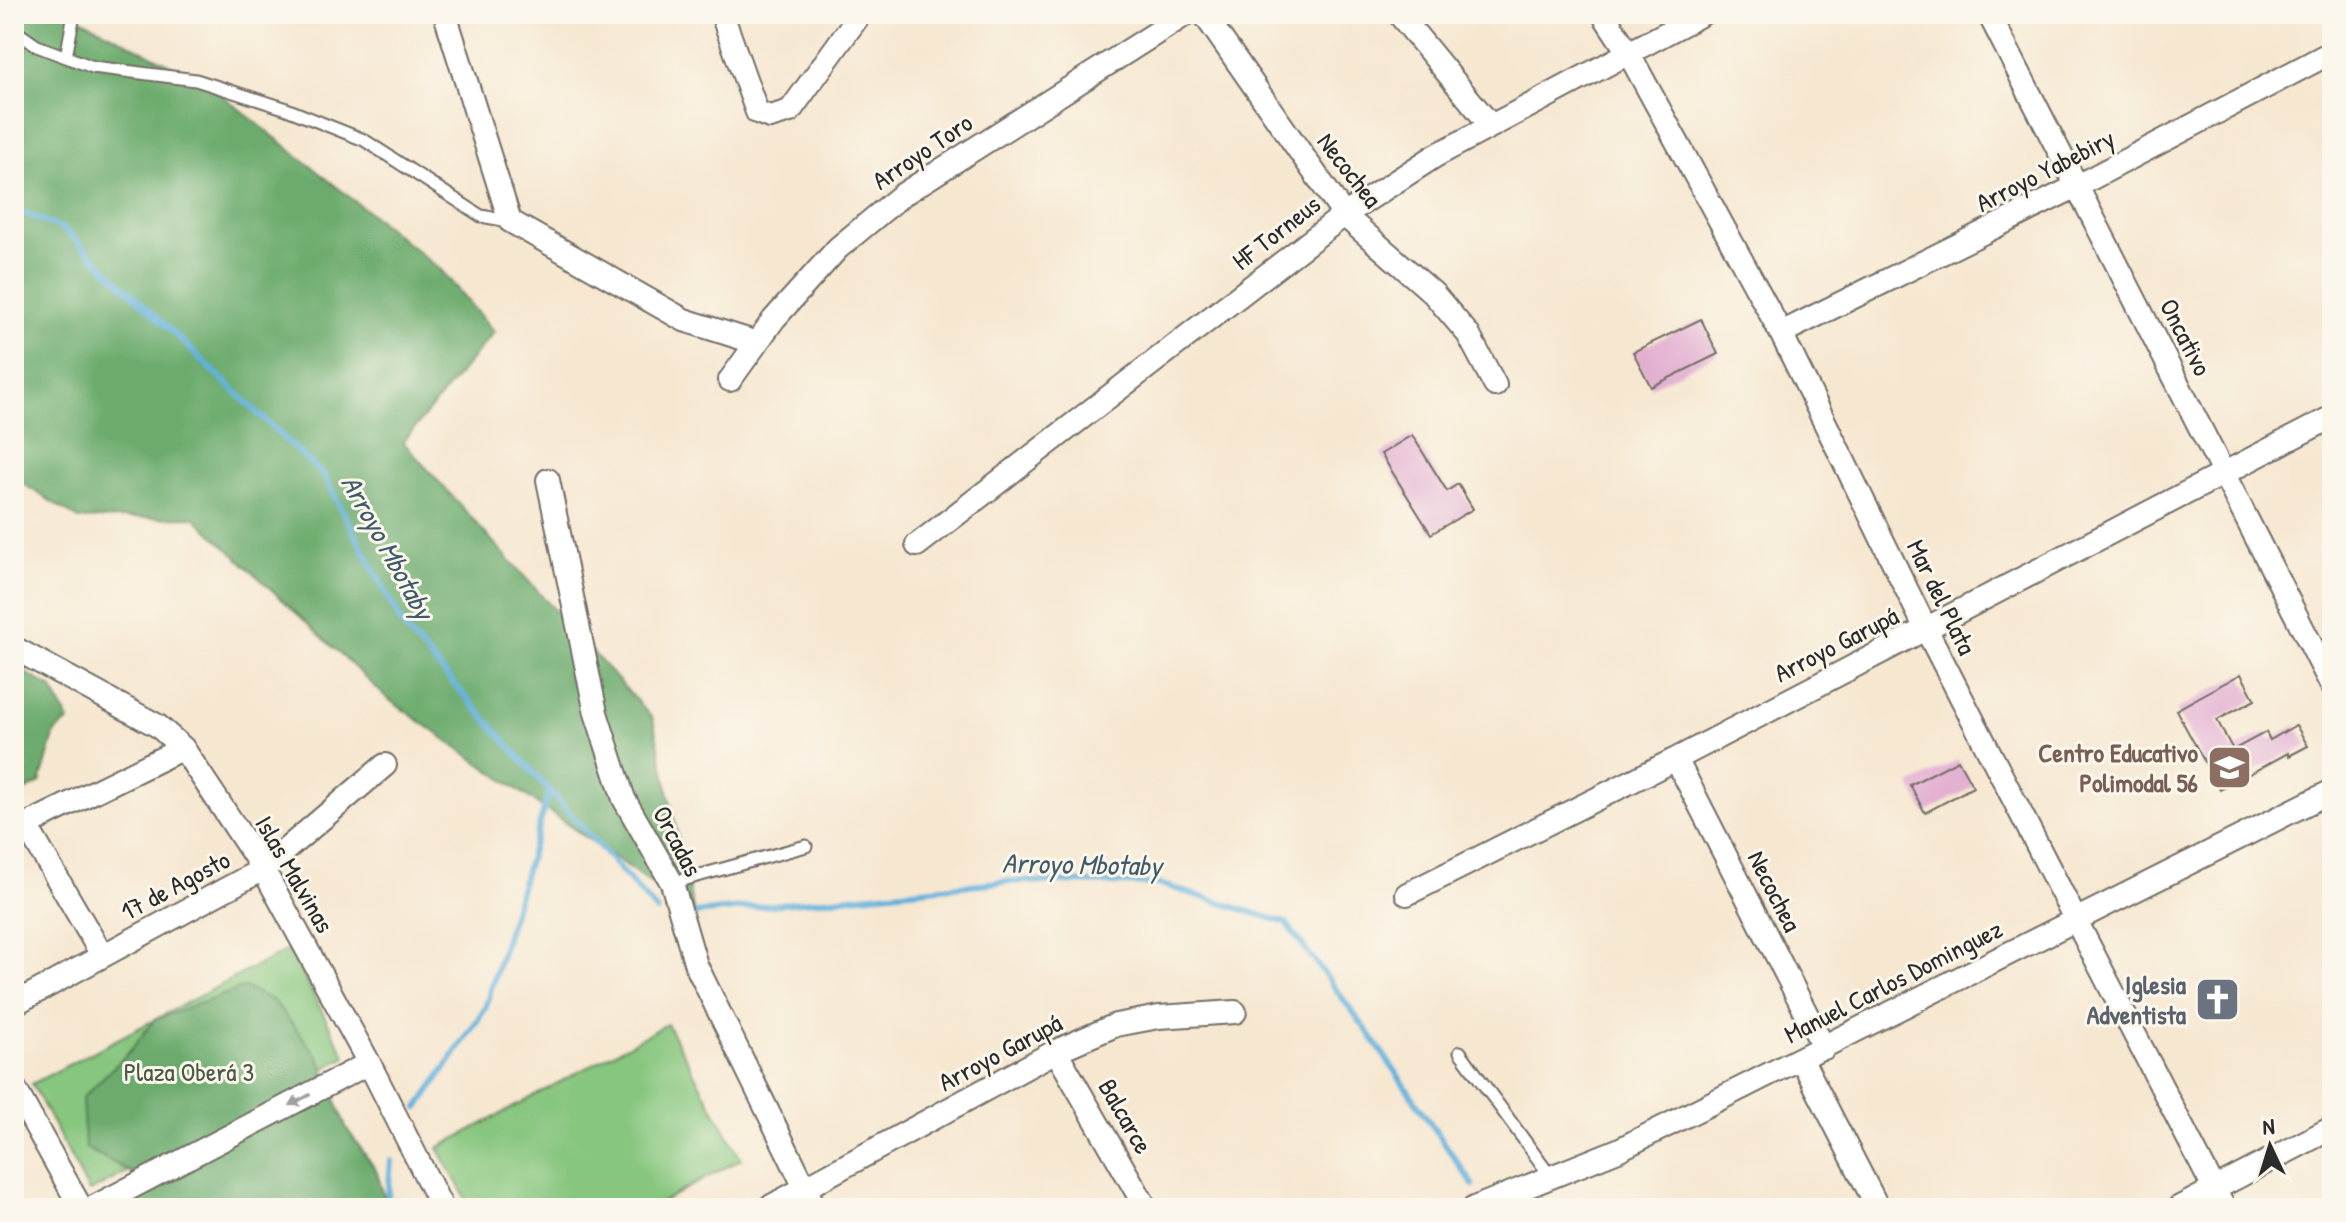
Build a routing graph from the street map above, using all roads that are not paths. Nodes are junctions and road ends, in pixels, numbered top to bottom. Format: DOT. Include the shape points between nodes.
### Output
graph roads {
  1 [pos="74,14"];
  2 [pos="445,14"];
  3 [pos="722,14"];
  4 [pos="860,14"];
  5 [pos="1186,14"];
  6 [pos="1204,14"];
  7 [pos="1399,14"];
  8 [pos="1603,14"];
  9 [pos="1702,14"];
  10 [pos="1989,14"];
  11 [pos="14,30"];
  12 [pos="1628,52"];
  13 [pos="2332,52"];
  14 [pos="66,57"];
  15 [pos="1491,126"];
  16 [pos="2077,186"];
  17 [pos="1344,215"];
  18 [pos="510,221"];
  19 [pos="1781,333"];
  20 [pos="757,343"];
  21 [pos="730,380"];
  22 [pos="1495,385"];
  23 [pos="2332,417"];
  24 [pos="2224,473"];
  25 [pos="548,480"];
  26 [pos="917,545"];
  27 [pos="1926,629"];
  28 [pos="14,648"];
  29 [pos="2332,686"];
  30 [pos="183,748"];
  31 [pos="1676,759"];
  32 [pos="385,765"];
  33 [pos="2332,791"];
  34 [pos="20,828"];
  35 [pos="806,846"];
  36 [pos="263,869"];
  37 [pos="672,883"];
  38 [pos="1407,894"];
  39 [pos="2076,920"];
  40 [pos="102,955"];
  41 [pos="14,1004"];
  42 [pos="1235,1012"];
  43 [pos="1824,1048"];
  44 [pos="1056,1051"];
  45 [pos="1460,1052"];
  46 [pos="1802,1060"];
  47 [pos="369,1063"];
  48 [pos="14,1087"];
  49 [pos="2332,1128"];
  50 [pos="1551,1177"];
  51 [pos="810,1198"];
  52 [pos="2219,1199"];
  53 [pos="81,1208"];
  54 [pos="92,1208"];
  55 [pos="442,1208"];
  56 [pos="768,1208"];
  57 [pos="1146,1208"];
  58 [pos="1474,1208"];
  59 [pos="1878,1208"];
  60 [pos="2178,1208"];
  1 -- 14 [label="lane"];
  2 -- 18 [label="street"];
  3 -- 4 [label="street" via="757,112 770,117 790,111"];
  5 -- 20 [label="street, Arroyo Toro" via="902,195 838,248"];
  6 -- 17 [label="street, Necochea"];
  7 -- 15 [label="street"];
  8 -- 12 [label="street, Mar del Plata"];
  9 -- 12 [label="street, HF Torneus"];
  10 -- 16 [label="street, Oncativo"];
  11 -- 14 [label="lane"];
  12 -- 15 [label="street, HF Torneus"];
  12 -- 19 [label="street, Mar del Plata"];
  13 -- 16 [label="street, Arroyo Yabebiry"];
  14 -- 18 [label="lane" via="93,67 196,80 284,108 364,140 481,216"];
  15 -- 17 [label="street, HF Torneus"];
  16 -- 19 [label="street, Arroyo Yabebiry"];
  16 -- 24 [label="street, Oncativo"];
  17 -- 22 [label="street, Necochea" via="1433,293 1468,334"];
  17 -- 26 [label="street, HF Torneus"];
  18 -- 20 [label="street" via="684,320"];
  19 -- 27 [label="street, Mar del Plata"];
  20 -- 21 [label="street, Arroyo Toro"];
  23 -- 24 [label="street, Arroyo Garupá"];
  24 -- 27 [label="street, Arroyo Garupá"];
  24 -- 29 [label="street, Oncativo"];
  25 -- 37 [label="street, Orcadas" via="596,713 624,799"];
  27 -- 31 [label="street, Arroyo Garupá"];
  27 -- 39 [label="street, Mar del Plata"];
  28 -- 30 [label="street, Islas Malvinas" via="158,726"];
  30 -- 34 [label="street"];
  30 -- 36 [label="street, Islas Malvinas"];
  31 -- 38 [label="street, Arroyo Garupá"];
  31 -- 43 [label="street, Necochea"];
  32 -- 36 [label="street, 17 de Agosto"];
  33 -- 39 [label="street, Manuel Carlos Dominguez"];
  34 -- 40 [label="street"];
  35 -- 37 [label="lane"];
  36 -- 40 [label="street, 17 de Agosto"];
  36 -- 47 [label="street, Islas Malvinas"];
  37 -- 51 [label="street, Orcadas" via="696,965"];
  39 -- 43 [label="street, Manuel Carlos Dominguez"];
  39 -- 52 [label="street, Mar del Plata"];
  40 -- 41 [label="street, 17 de Agosto"];
  42 -- 44 [label="street, Arroyo Garupá" via="1116,1025"];
  43 -- 46 [label="street, Manuel Carlos Dominguez"];
  44 -- 51 [label="street, Arroyo Garupá"];
  44 -- 57 [label="street, Balcarce"];
  45 -- 50 [label="lane"];
  46 -- 50 [label="street, Manuel Carlos Dominguez"];
  46 -- 59 [label="street"];
  47 -- 54 [label="street, one-way"];
  47 -- 55 [label="street, Islas Malvinas"];
  48 -- 53 [label="street"];
  49 -- 52 [label="street"];
  50 -- 58 [label="street, Manuel Carlos Dominguez"];
  51 -- 56 [label="street, Arroyo Garupá"];
  52 -- 60 [label="street"];
}
